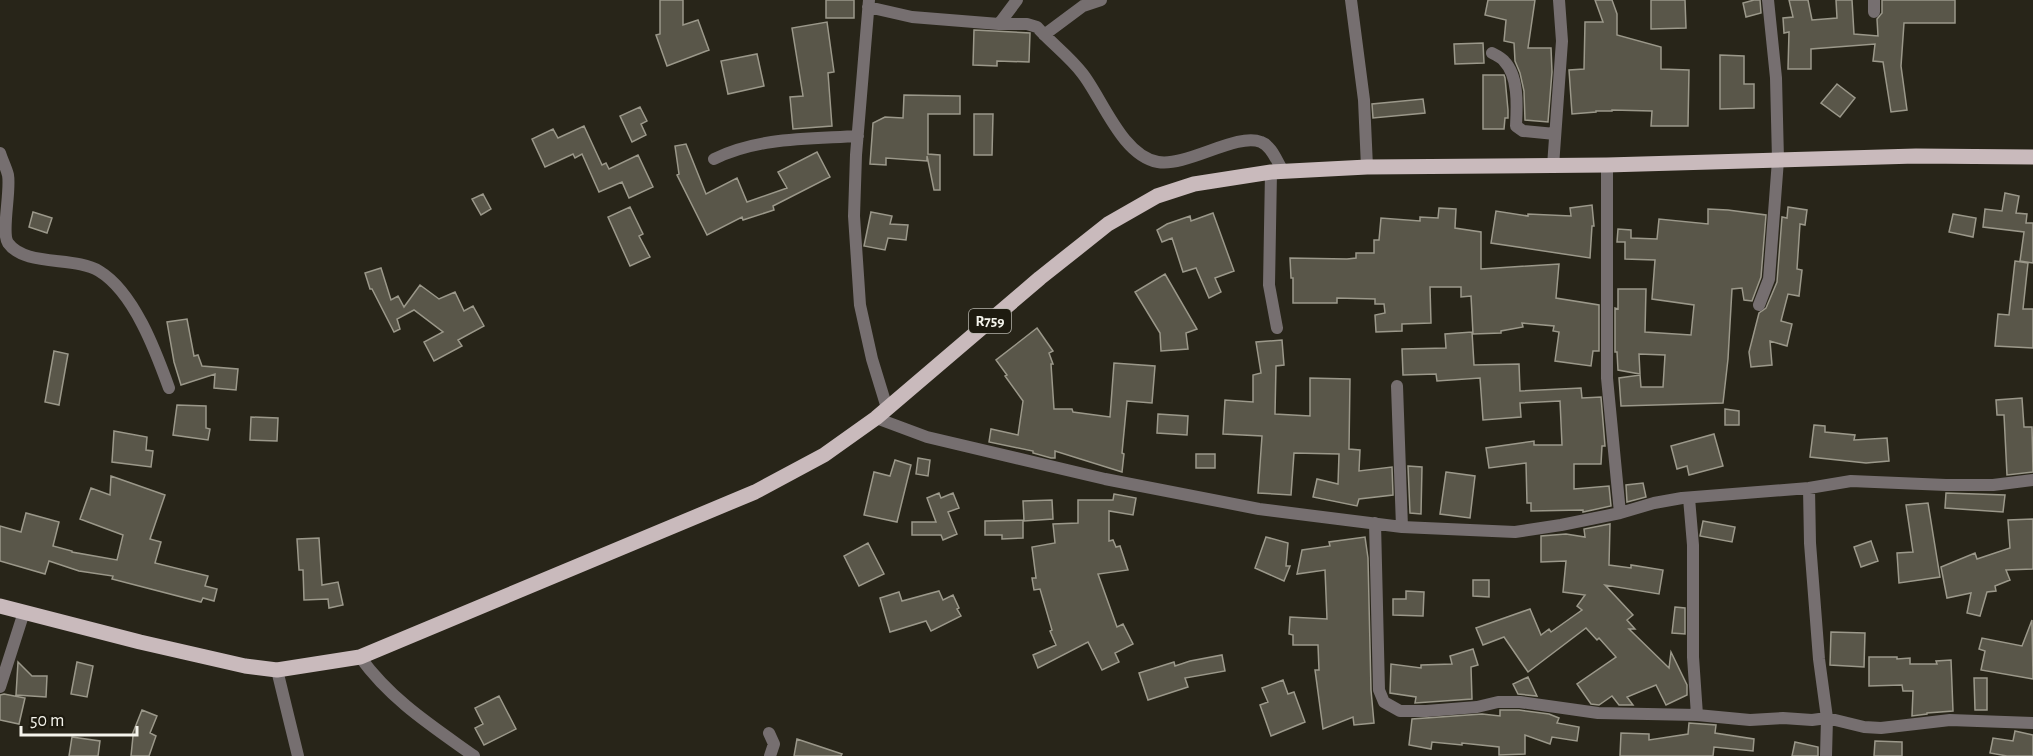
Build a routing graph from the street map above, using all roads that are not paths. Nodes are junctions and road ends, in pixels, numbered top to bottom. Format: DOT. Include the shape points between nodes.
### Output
graph roads {
  1 [pos="1017,0"];
  2 [pos="1101,0"];
  3 [pos="1352,0"];
  4 [pos="1559,0"];
  5 [pos="1768,0"];
  6 [pos="868,3"];
  7 [pos="999,24"];
  8 [pos="1044,35"];
  9 [pos="1492,53"];
  10 [pos="1556,134"];
  11 [pos="858,136"];
  12 [pos="0,153"];
  13 [pos="2033,157"];
  14 [pos="714,159"];
  15 [pos="1778,160"];
  16 [pos="1607,165"];
  17 [pos="1553,166"];
  18 [pos="1367,167"];
  19 [pos="1277,171"];
  20 [pos="1759,305"];
  21 [pos="1277,328"];
  22 [pos="1397,386"];
  23 [pos="170,388"];
  24 [pos="881,413"];
  25 [pos="2033,480"];
  26 [pos="1809,488"];
  27 [pos="1689,498"];
  28 [pos="1620,513"];
  29 [pos="1375,524"];
  30 [pos="1402,527"];
  31 [pos="0,606"];
  32 [pos="24,612"];
  33 [pos="360,657"];
  34 [pos="277,670"];
  35 [pos="0,687"];
  36 [pos="1697,715"];
  37 [pos="1827,718"];
  38 [pos="2033,723"];
  39 [pos="769,733"];
  40 [pos="298,756"];
  41 [pos="474,756"];
  42 [pos="770,756"];
  43 [pos="1826,756"];
  1 -- 7 [label="street"];
  2 -- 8 [label="street" via="1083,6"];
  3 -- 18 [label="street" via="1364,100"];
  4 -- 10 [label="street" via="1562,41"];
  5 -- 15 [label="street" via="1776,78"];
  6 -- 7 [label="street" via="912,17"];
  6 -- 11 [label="street"];
  7 -- 8 [label="street" via="1027,24"];
  8 -- 19 [label="street" via="1082,72 1114,126 1138,153 1158,162 1177,161 1248,140 1262,142 1271,150"];
  9 -- 10 [label="street" via="1504,61 1510,72 1517,102 1516,126 1523,131"];
  10 -- 17 [label="street"];
  11 -- 14 [label="street" via="764,144"];
  11 -- 24 [label="street" via="854,216 860,305"];
  12 -- 23 [label="street" via="8,176 7,242 18,253 77,264 97,270 112,281 141,323"];
  13 -- 15 [label="main road, R759"];
  15 -- 16 [label="main road, R759"];
  15 -- 20 [label="street" via="1769,279"];
  16 -- 17 [label="main road, R759"];
  16 -- 28 [label="street" via="1607,378"];
  17 -- 18 [label="main road, R759"];
  18 -- 19 [label="main road, R759"];
  19 -- 21 [label="street" via="1269,285"];
  19 -- 24 [label="main road, R759" via="1194,184 1157,196 1108,224"];
  22 -- 30 [label="street"];
  24 -- 29 [label="street" via="927,437 1105,479 1258,509"];
  24 -- 33 [label="main road, R759" via="824,455 755,492"];
  25 -- 26 [label="street" via="1993,485 1851,481"];
  26 -- 27 [label="street"];
  26 -- 37 [label="street" via="1819,659"];
  27 -- 28 [label="street" via="1669,499"];
  27 -- 36 [label="street"];
  28 -- 30 [label="street" via="1515,531"];
  29 -- 30 [label="street"];
  29 -- 36 [label="street" via="1379,690 1389,706 1400,711 1426,711 1520,702 1598,713"];
  31 -- 32 [label="main road, R759"];
  32 -- 34 [label="main road, R759" via="205,658"];
  32 -- 35 [label="street"];
  33 -- 34 [label="main road, R759"];
  33 -- 41 [label="street" via="397,699"];
  34 -- 40 [label="street"];
  36 -- 37 [label="street" via="1750,720"];
  37 -- 38 [label="street" via="1881,728 1950,720"];
  37 -- 43 [label="street"];
  39 -- 42 [label="street" via="774,744"];
}
